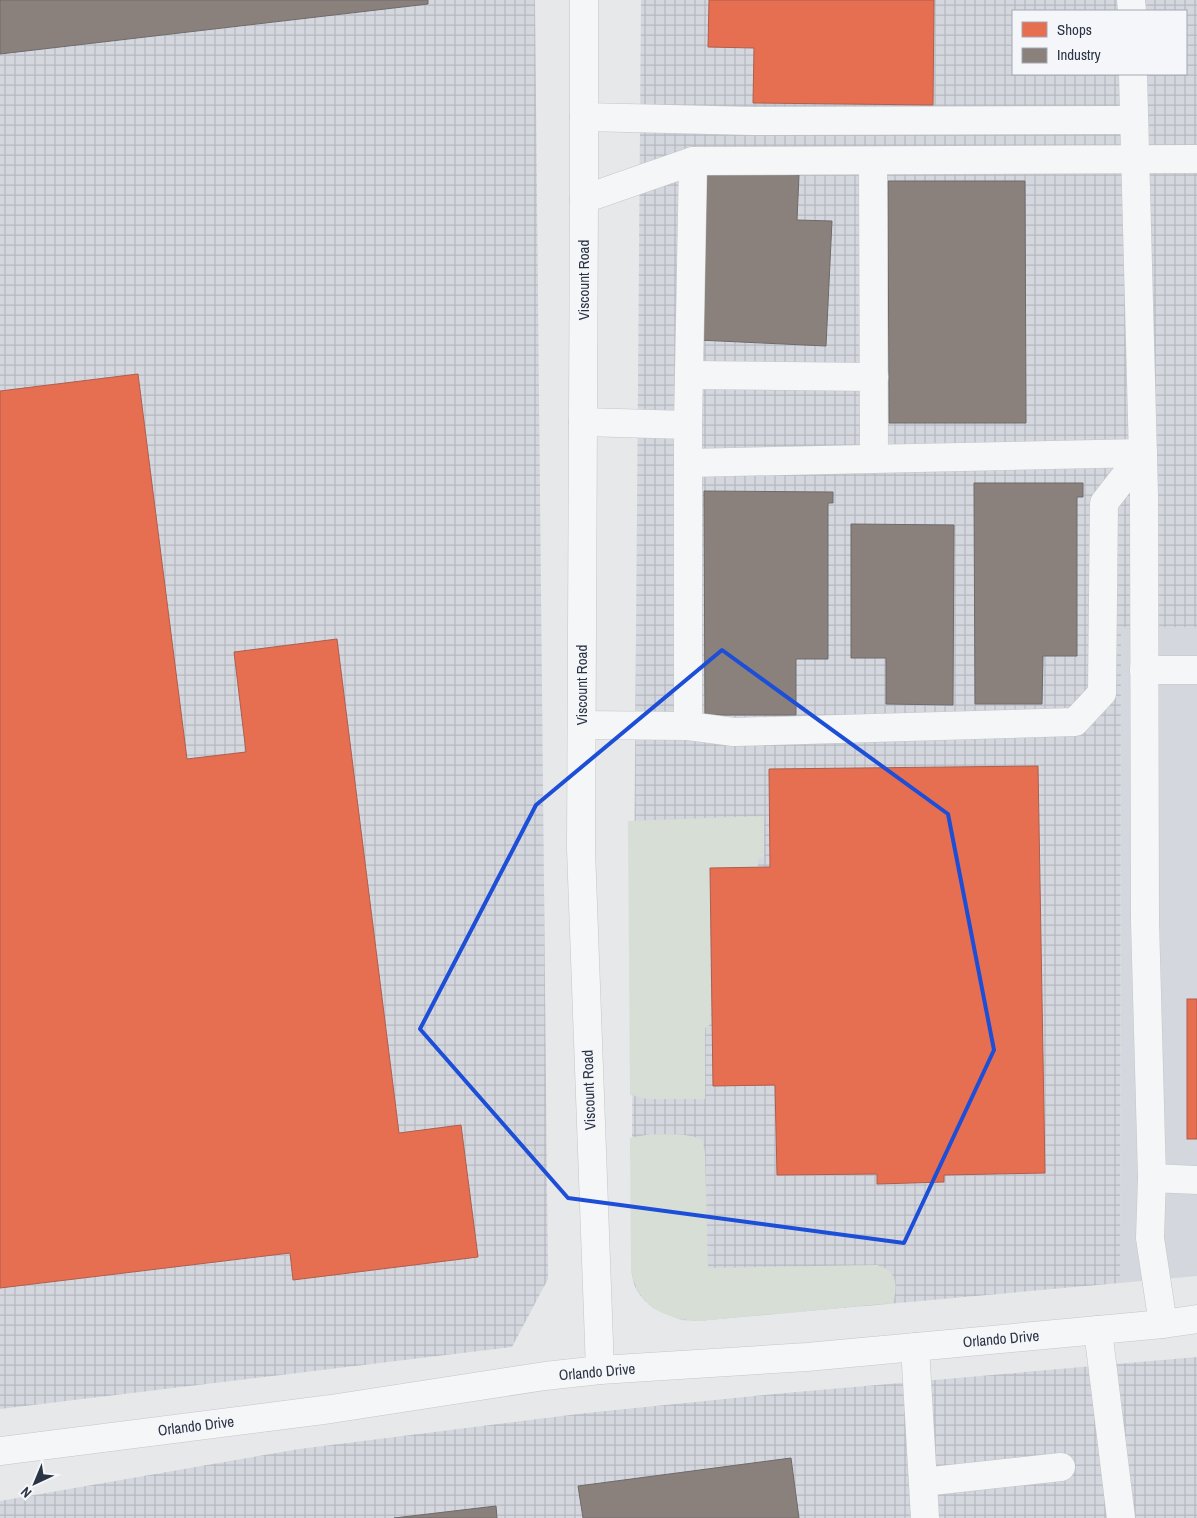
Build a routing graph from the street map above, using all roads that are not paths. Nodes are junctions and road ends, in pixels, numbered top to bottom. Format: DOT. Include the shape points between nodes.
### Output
graph roads {
  1 [pos="584,0"];
  2 [pos="1133,75"];
  3 [pos="584,117"];
  4 [pos="1134,120"];
  5 [pos="1197,159"];
  6 [pos="1135,160"];
  7 [pos="693,161"];
  8 [pos="873,161"];
  9 [pos="584,199"];
  10 [pos="689,375"];
  11 [pos="874,377"];
  12 [pos="583,422"];
  13 [pos="688,425"];
  14 [pos="1143,453"];
  15 [pos="874,459"];
  16 [pos="688,463"];
  17 [pos="1144,670"];
  18 [pos="1197,670"];
  19 [pos="582,725"];
  20 [pos="688,726"];
  21 [pos="1152,1178"];
  22 [pos="1197,1180"];
  23 [pos="1197,1320"];
  24 [pos="1163,1324"];
  25 [pos="1098,1330"];
  26 [pos="915,1347"];
  27 [pos="600,1370"];
  28 [pos="0,1451"];
  29 [pos="1061,1467"];
  30 [pos="923,1482"];
  31 [pos="925,1518"];
  32 [pos="1121,1518"];
  1 -- 3 [label="street, Viscount Road"];
  2 -- 4 [label="street"];
  3 -- 4 [label="street" via="754,121"];
  3 -- 9 [label="street, Viscount Road"];
  4 -- 6 [label="street"];
  5 -- 6 [label="street"];
  6 -- 8 [label="street"];
  6 -- 14 [label="street"];
  7 -- 8 [label="street"];
  7 -- 9 [label="street"];
  7 -- 10 [label="street"];
  8 -- 11 [label="street"];
  9 -- 12 [label="street, Viscount Road"];
  10 -- 11 [label="street"];
  10 -- 13 [label="street"];
  11 -- 15 [label="street"];
  12 -- 13 [label="street"];
  12 -- 19 [label="street, Viscount Road"];
  13 -- 16 [label="street"];
  14 -- 15 [label="street"];
  14 -- 17 [label="street"];
  14 -- 20 [label="street" via="1104,503 1102,693 1075,722 734,732"];
  15 -- 16 [label="street"];
  16 -- 20 [label="street"];
  17 -- 18 [label="street"];
  17 -- 21 [label="street" via="1144,921"];
  19 -- 20 [label="street"];
  19 -- 27 [label="street, Viscount Road" via="581,849"];
  21 -- 22 [label="street"];
  21 -- 24 [label="street" via="1150,1238"];
  23 -- 24 [label="street, Orlando Drive"];
  24 -- 25 [label="street, Orlando Drive"];
  25 -- 26 [label="street, Orlando Drive"];
  25 -- 32 [label="street"];
  26 -- 27 [label="street, Orlando Drive"];
  26 -- 30 [label="street"];
  27 -- 28 [label="street, Orlando Drive" via="330,1409"];
  29 -- 30 [label="street"];
  30 -- 31 [label="street"];
}
